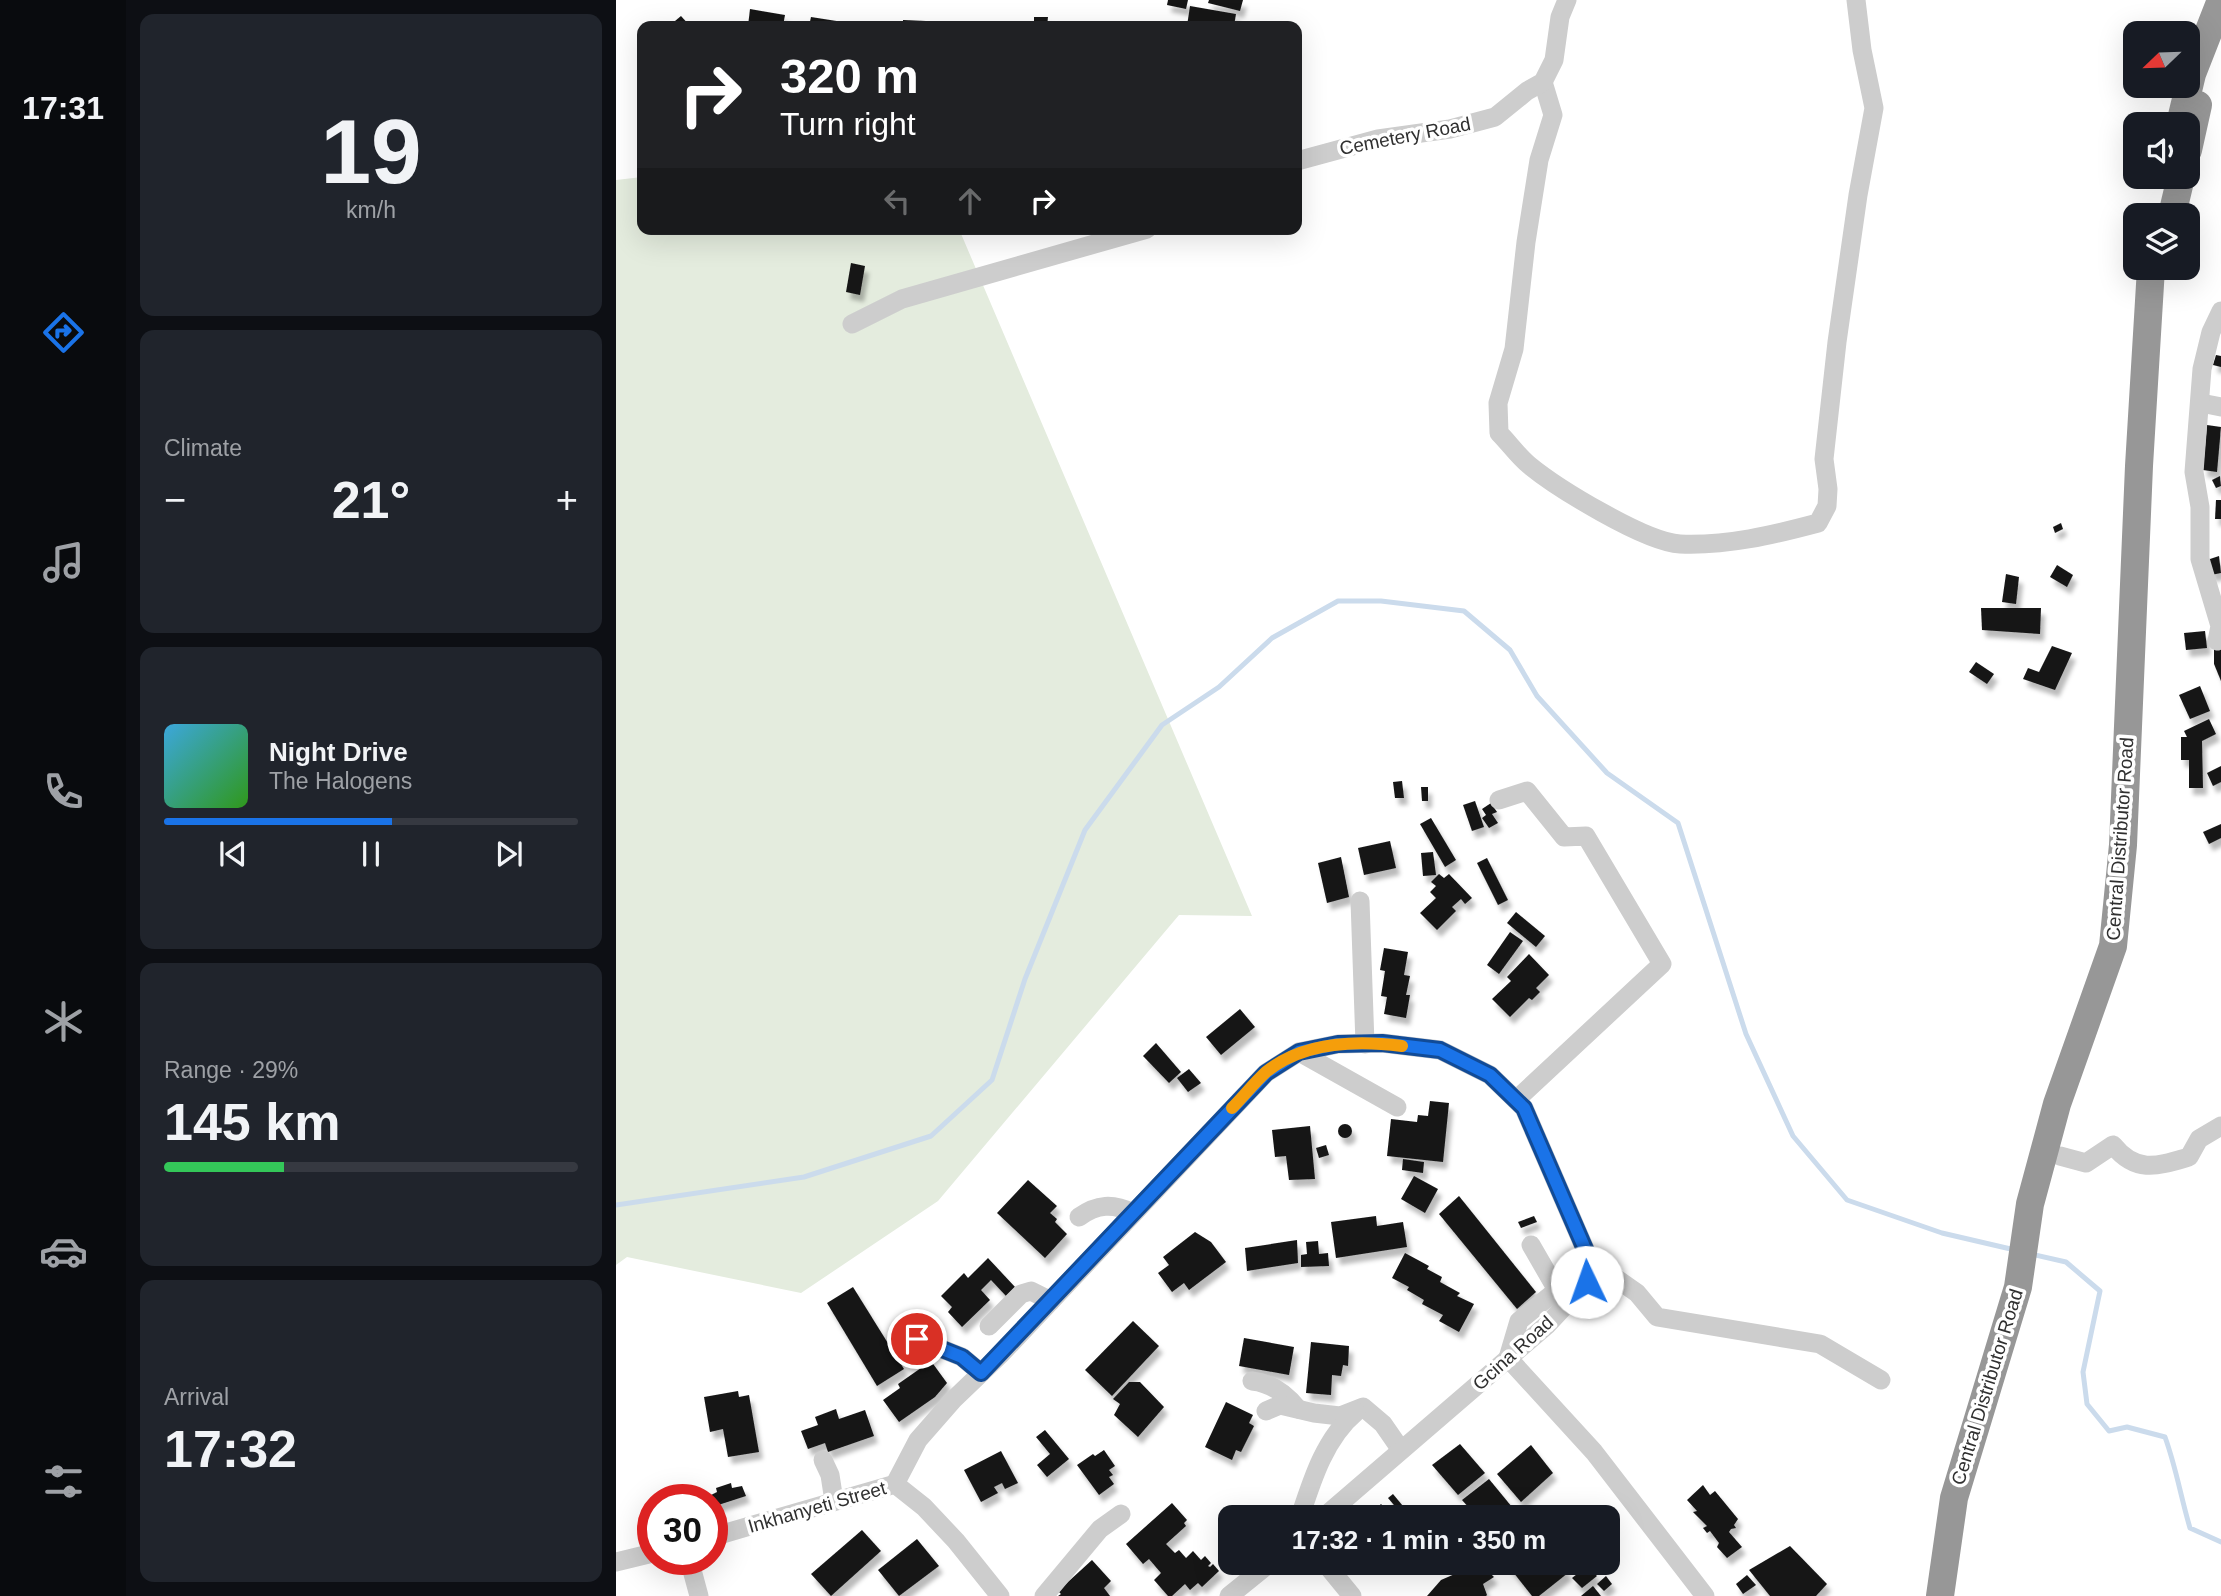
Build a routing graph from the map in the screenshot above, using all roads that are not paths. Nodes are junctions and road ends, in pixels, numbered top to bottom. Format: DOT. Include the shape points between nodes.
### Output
graph roads {
  1 [pos="1567,0"];
  2 [pos="1856,0"];
  3 [pos="2221,0"];
  4 [pos="2221,40"];
  5 [pos="1544,82"];
  6 [pos="2183,112"];
  7 [pos="2197,112"];
  8 [pos="1302,160"];
  9 [pos="1126,235"];
  10 [pos="2150,280"];
  11 [pos="2161,280"];
  12 [pos="2221,311"];
  13 [pos="852,324"];
  14 [pos="2201,403"];
  15 [pos="2221,407"];
  16 [pos="2217,641"];
  17 [pos="1499,800"];
  18 [pos="1360,901"];
  19 [pos="1365,1044"];
  20 [pos="1299,1052"];
  21 [pos="1516,1100"];
  22 [pos="1397,1107"];
  23 [pos="2221,1126"];
  24 [pos="2060,1156"];
  25 [pos="2038,1203"];
  26 [pos="1133,1213"];
  27 [pos="1079,1217"];
  28 [pos="1531,1245"];
  29 [pos="1587,1282"];
  30 [pos="2026,1289"];
  31 [pos="1051,1301"];
  32 [pos="989,1326"];
  33 [pos="917,1339"];
  34 [pos="1508,1358"];
  35 [pos="981,1373"];
  36 [pos="1881,1380"];
  37 [pos="1252,1381"];
  38 [pos="1363,1407"];
  39 [pos="1299,1410"];
  40 [pos="1266,1411"];
  41 [pos="1401,1450"];
  42 [pos="823,1460"];
  43 [pos="895,1484"];
  44 [pos="834,1502"];
  45 [pos="1303,1505"];
  46 [pos="1338,1505"];
  47 [pos="1121,1514"];
  48 [pos="728,1532"];
  49 [pos="637,1557"];
  50 [pos="616,1563"];
  51 [pos="693,1575"];
  52 [pos="1255,1575"];
  53 [pos="1335,1575"];
  54 [pos="699,1596"];
  55 [pos="1000,1596"];
  56 [pos="1044,1596"];
  57 [pos="1229,1596"];
  58 [pos="1352,1596"];
  59 [pos="1705,1596"];
  60 [pos="1940,1596"];
  61 [pos="1957,1596"];
  1 -- 5 [label="street" via="1554,60"];
  2 -- 5 [label="street" via="1874,108 1837,342 1824,459 1827,506 1818,523 1768,537 1678,544 1649,536 1595,508 1528,464 1499,433 1498,404 1514,349 1539,160 1553,115"];
  3 -- 6 [label="highway" via="2192,74"];
  4 -- 7 [label="highway" via="2205,76"];
  5 -- 8 [label="street, Cemetery Road" via="1495,117 1378,139"];
  9 -- 13 [label="street" via="902,299"];
  10 -- 25 [label="highway, Central Distributor Road" via="2123,845 2113,946 2057,1104"];
  11 -- 24 [label="highway, Central Distributor Road" via="2138,835 2129,946"];
  12 -- 14 [label="street" via="2202,369"];
  14 -- 15 [label="street"];
  14 -- 16 [label="street" via="2194,472 2200,507 2200,559 2220,626"];
  17 -- 21 [label="street" via="1527,791 1564,837 1586,836 1662,964"];
  18 -- 19 [label="street"];
  19 -- 20 [label="street"];
  19 -- 21 [label="street" via="1440,1050 1490,1075"];
  20 -- 22 [label="street"];
  20 -- 26 [label="street" via="1266,1073"];
  21 -- 29 [label="street" via="1524,1108 1591,1263"];
  23 -- 24 [label="street" via="2199,1139 2189,1157 2155,1167 2138,1164 2113,1145 2086,1163"];
  24 -- 25 [label="highway, Central Distributor Road"];
  25 -- 30 [label="highway, Central Distributor Road"];
  26 -- 27 [label="street" via="1119,1206 1102,1206"];
  26 -- 31 [label="street"];
  28 -- 34 [label="street" via="1556,1290 1520,1321"];
  29 -- 34 [label="street, Gcina Road"];
  29 -- 36 [label="street" via="1617,1279 1637,1293 1657,1317 1820,1344"];
  30 -- 60 [label="highway, Central Distributor Road" via="1954,1498"];
  30 -- 61 [label="highway, Central Distributor Road" via="1970,1506"];
  31 -- 32 [label="street" via="1031,1291 1021,1294"];
  31 -- 35 [label="street"];
  33 -- 35 [label="street" via="962,1357"];
  34 -- 41 [label="street, Gcina Road"];
  34 -- 59 [label="street" via="1594,1452"];
  35 -- 43 [label="street" via="918,1440"];
  37 -- 39 [label="street" via="1275,1388"];
  38 -- 39 [label="street" via="1340,1416"];
  38 -- 41 [label="street" via="1383,1424"];
  38 -- 45 [label="street" via="1341,1425 1310,1481"];
  39 -- 40 [label="street" via="1280,1405"];
  41 -- 46 [label="street, Gcina Road"];
  42 -- 44 [label="street"];
  43 -- 44 [label="street, Inkhanyeti Street"];
  43 -- 55 [label="street, Inkhanyeti Street" via="956,1541"];
  44 -- 48 [label="street, Inkhanyeti Street"];
  47 -- 56 [label="street" via="1100,1529"];
  49 -- 50 [label="street"];
  51 -- 54 [label="street"];
  52 -- 57 [label="street"];
  53 -- 58 [label="street"];
}
